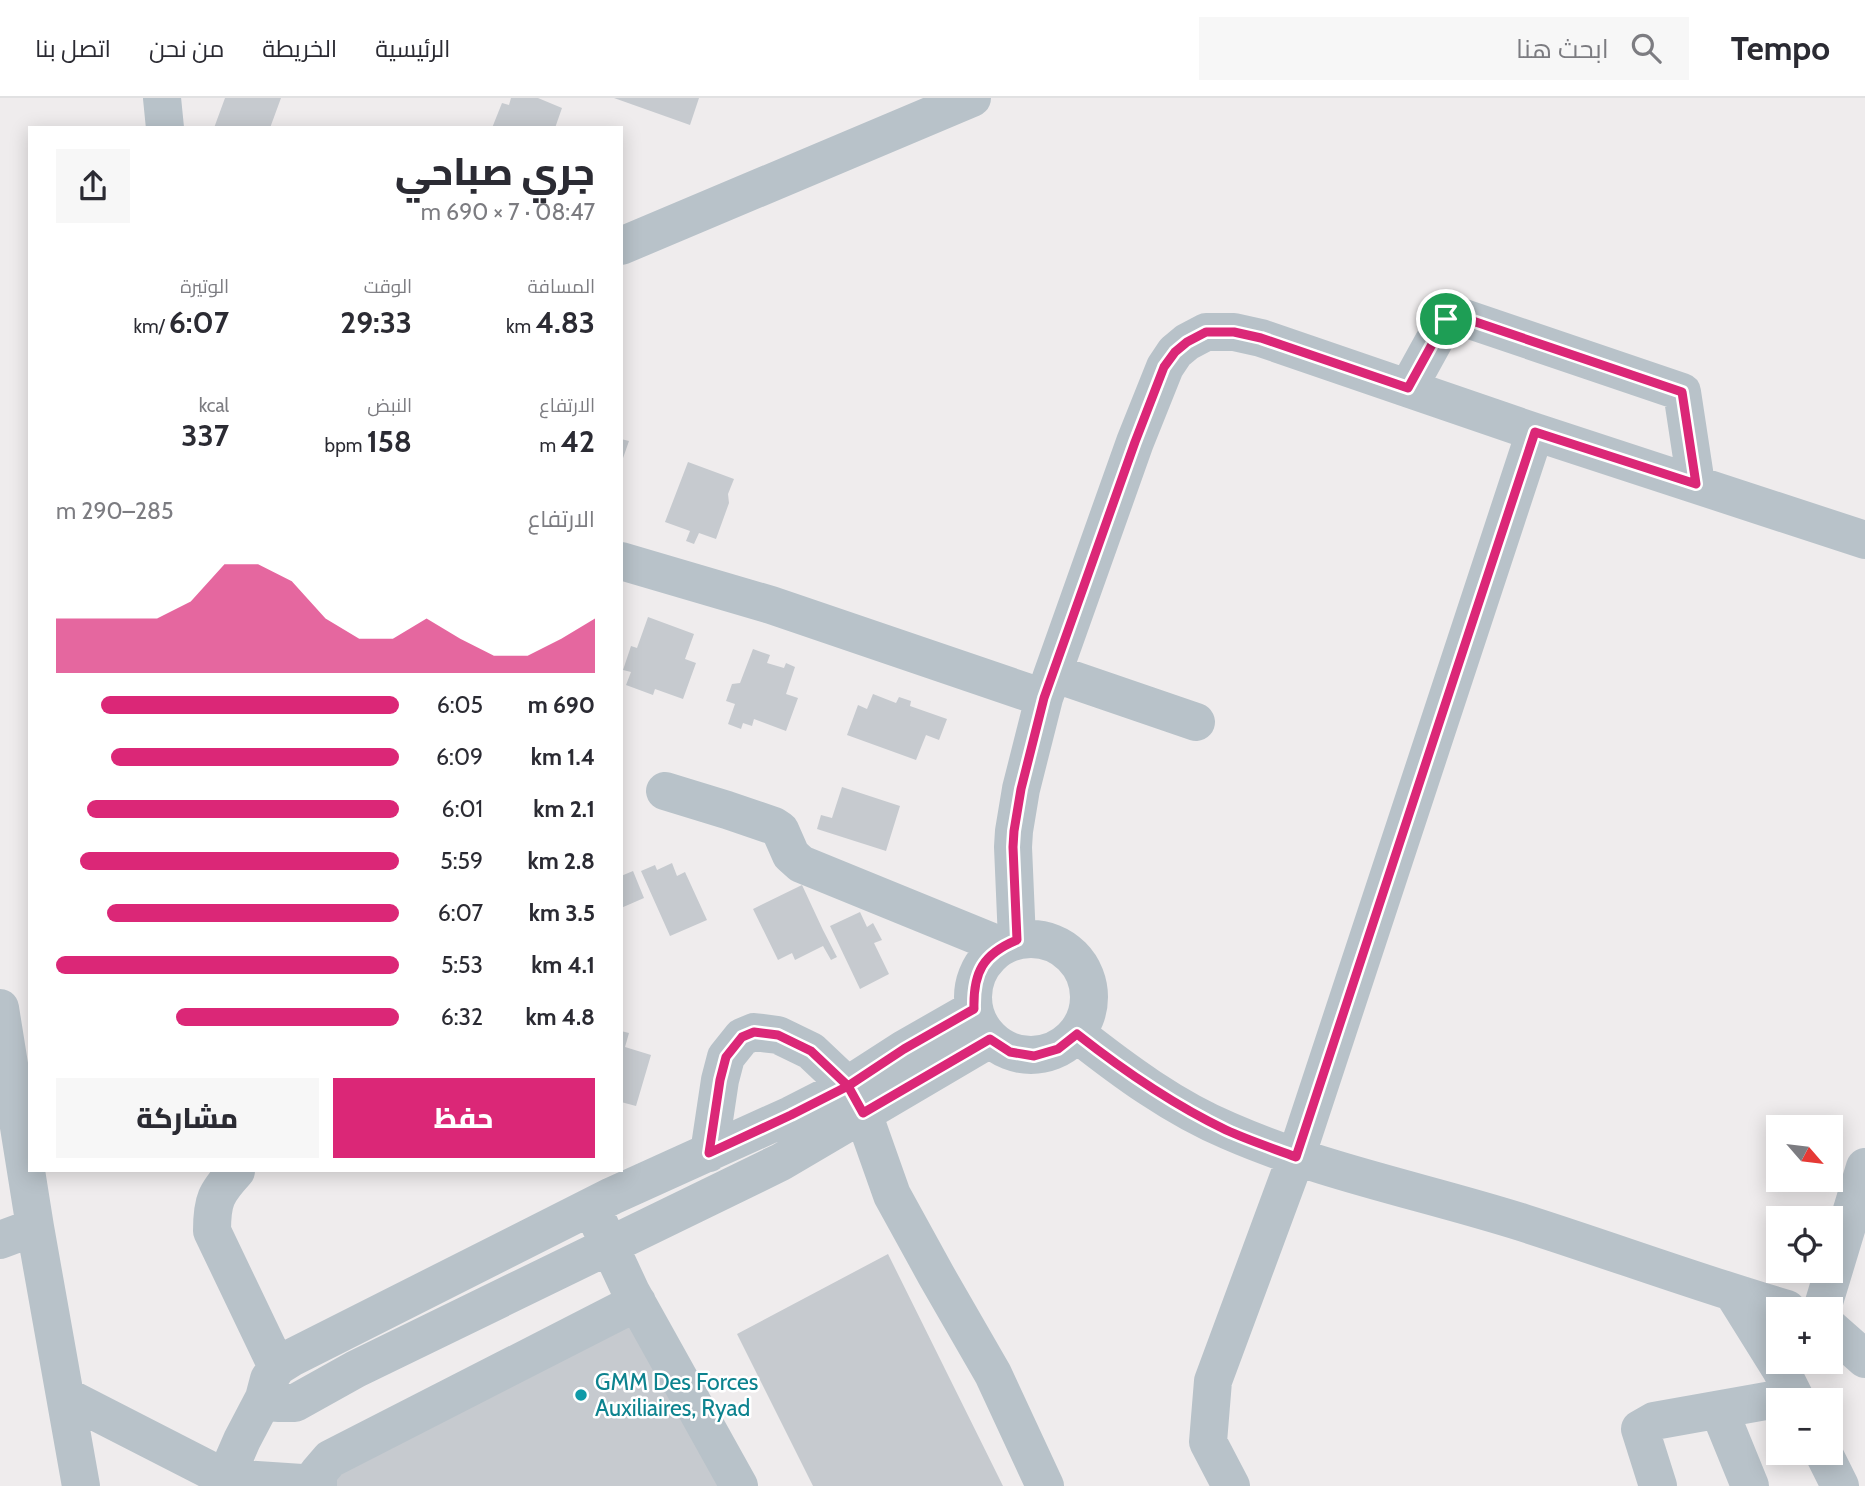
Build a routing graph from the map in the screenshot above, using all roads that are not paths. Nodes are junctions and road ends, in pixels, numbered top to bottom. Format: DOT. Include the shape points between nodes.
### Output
graph roads {
  1 [pos="162,98"];
  2 [pos="972,98"];
  3 [pos="165,126"];
  4 [pos="623,245"];
  5 [pos="1408,388"];
  6 [pos="1535,432"];
  7 [pos="1696,484"];
  8 [pos="1865,540"];
  9 [pos="623,562"];
  10 [pos="1049,686"];
  11 [pos="1196,722"];
  12 [pos="665,791"];
  13 [pos="1009,943"];
  14 [pos="0,1008"];
  15 [pos="982,1024"];
  16 [pos="1077,1034"];
  17 [pos="855,1100"];
  18 [pos="709,1153"];
  19 [pos="1296,1157"];
  20 [pos="1865,1167"];
  21 [pos="235,1172"];
  22 [pos="601,1191"];
  23 [pos="17,1234"];
  24 [pos="618,1241"];
  25 [pos="1733,1293"];
  26 [pos="1826,1297"];
  27 [pos="637,1302"];
  28 [pos="1766,1303"];
  29 [pos="1843,1340"];
  30 [pos="1865,1359"];
  31 [pos="271,1383"];
  32 [pos="1790,1388"];
  33 [pos="65,1396"];
  34 [pos="1766,1403"];
  35 [pos="1719,1410"];
  36 [pos="1830,1465"];
  37 [pos="219,1483"];
  38 [pos="318,1485"];
  39 [pos="81,1486"];
  40 [pos="739,1486"];
  41 [pos="1045,1486"];
  42 [pos="1231,1486"];
  43 [pos="1657,1486"];
  44 [pos="1750,1486"];
  45 [pos="1840,1486"];
  1 -- 3 [label="street"];
  2 -- 4 [label="street"];
  5 -- 6 [label="street"];
  5 -- 7 [label="street" via="1446,319 1461,317 1682,392"];
  5 -- 10 [label="street" via="1234,332 1206,332 1187,342 1164,367"];
  6 -- 7 [label="street"];
  6 -- 19 [label="street"];
  7 -- 8 [label="street"];
  9 -- 10 [label="street"];
  10 -- 11 [label="street"];
  10 -- 13 [label="street" via="1014,831"];
  12 -- 13 [label="street" via="774,826 801,864"];
  13 -- 15 [label="street" via="988,958 978,973 973,990"];
  13 -- 16 [label="street" via="1046,940 1072,954 1087,979 1089,1008"];
  14 -- 23 [label="street"];
  15 -- 16 [label="street" via="1010,1052 1034,1056 1058,1049"];
  15 -- 17 [label="street"];
  16 -- 19 [label="street" via="1193,1113"];
  17 -- 18 [label="street" via="791,1115"];
  17 -- 18 [label="street" via="811,1051 778,1035 754,1032 742,1037 726,1057"];
  17 -- 24 [label="street" via="781,1162"];
  17 -- 41 [label="street" via="892,1195 993,1374"];
  18 -- 22 [label="street"];
  19 -- 25 [label="street" via="1524,1223"];
  19 -- 42 [label="street" via="1213,1381 1208,1441"];
  20 -- 26 [label="street"];
  21 -- 31 [label="street" via="216,1196 212,1231"];
  22 -- 24 [label="street"];
  22 -- 31 [label="street" via="293,1357"];
  23 -- 33 [label="street"];
  24 -- 27 [label="street"];
  24 -- 31 [label="street" via="295,1403 278,1403"];
  25 -- 28 [label="street"];
  25 -- 32 [label="street"];
  27 -- 38 [label="street" via="330,1459 318,1473"];
  27 -- 40 [label="street"];
  29 -- 30 [label="street"];
  31 -- 37 [label="street"];
  33 -- 37 [label="street"];
  33 -- 39 [label="street"];
  34 -- 35 [label="street"];
  35 -- 43 [label="street" via="1654,1421 1640,1429"];
  35 -- 44 [label="street"];
  36 -- 45 [label="street"];
  37 -- 38 [label="street"];
}
